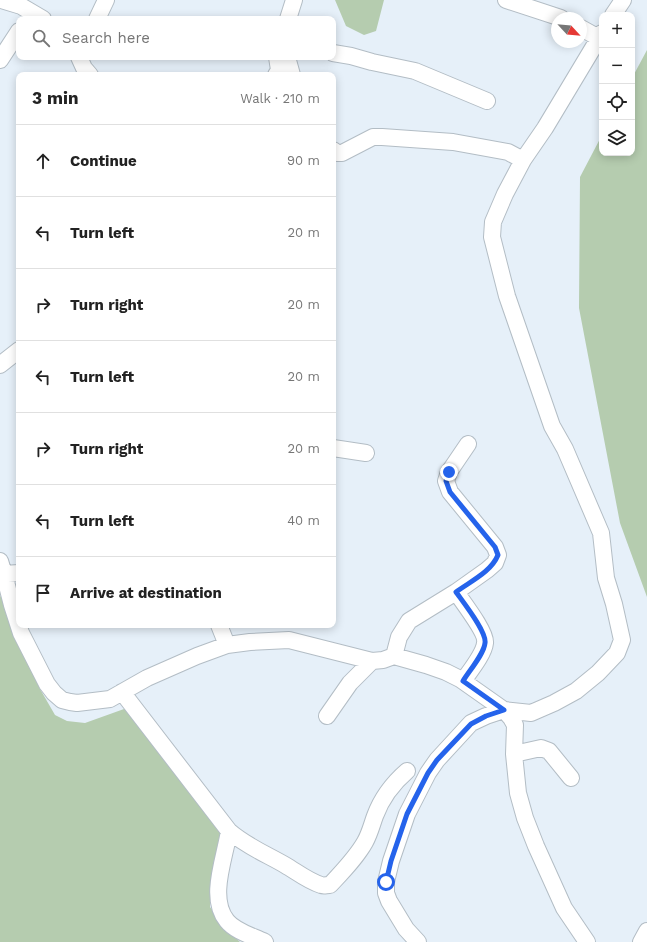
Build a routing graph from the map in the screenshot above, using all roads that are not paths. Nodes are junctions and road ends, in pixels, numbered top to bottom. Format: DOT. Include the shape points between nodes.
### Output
graph roads {
  1 [pos="1,0"];
  2 [pos="106,0"];
  3 [pos="294,0"];
  4 [pos="506,0"];
  5 [pos="623,0"];
  6 [pos="616,12"];
  7 [pos="551,15"];
  8 [pos="33,16"];
  9 [pos="98,16"];
  10 [pos="289,16"];
  11 [pos="587,30"];
  12 [pos="599,35"];
  13 [pos="16,36"];
  14 [pos="599,37"];
  15 [pos="336,54"];
  16 [pos="0,60"];
  17 [pos="80,60"];
  18 [pos="277,60"];
  19 [pos="287,60"];
  20 [pos="87,72"];
  21 [pos="277,72"];
  22 [pos="291,72"];
  23 [pos="487,101"];
  24 [pos="336,152"];
  25 [pos="523,160"];
  26 [pos="16,352"];
  27 [pos="0,365"];
  28 [pos="468,444"];
  29 [pos="336,448"];
  30 [pos="366,453"];
  31 [pos="8,570"];
  32 [pos="456,592"];
  33 [pos="16,617"];
  34 [pos="19,628"];
  35 [pos="220,628"];
  36 [pos="227,645"];
  37 [pos="394,656"];
  38 [pos="372,661"];
  39 [pos="463,681"];
  40 [pos="122,692"];
  41 [pos="504,710"];
  42 [pos="327,716"];
  43 [pos="514,754"];
  44 [pos="407,771"];
  45 [pos="571,778"];
  46 [pos="229,831"];
  47 [pos="647,932"];
  48 [pos="265,942"];
  49 [pos="418,942"];
  50 [pos="587,942"];
  51 [pos="641,942"];
  1 -- 8 [label="street" via="21,6"];
  2 -- 9 [label="street"];
  3 -- 10 [label="street"];
  4 -- 7 [label="street"];
  5 -- 6 [label="street"];
  11 -- 12 [label="street"];
  13 -- 16 [label="street"];
  14 -- 25 [label="street"];
  15 -- 23 [label="street" via="415,71"];
  17 -- 20 [label="street"];
  18 -- 21 [label="street"];
  19 -- 22 [label="street"];
  24 -- 25 [label="street" via="342,153 373,137 382,137 453,142 508,152"];
  25 -- 41 [label="street" via="493,222 492,237 512,314 552,426 565,449 601,533 606,578 622,640 617,653 576,691 531,713"];
  26 -- 27 [label="street"];
  28 -- 32 [label="street" via="449,472 446,481 450,492 495,547 498,555 495,563"];
  29 -- 30 [label="street"];
  31 -- 33 [label="street"];
  32 -- 37 [label="street" via="409,621 399,637"];
  32 -- 39 [label="street" via="486,639 482,651"];
  34 -- 40 [label="street" via="46,684 62,700 77,704 110,699"];
  35 -- 36 [label="street"];
  36 -- 38 [label="street" via="289,640"];
  36 -- 40 [label="street" via="154,675"];
  37 -- 38 [label="street"];
  37 -- 39 [label="street" via="446,672"];
  38 -- 42 [label="street" via="350,683"];
  39 -- 41 [label="street"];
  40 -- 46 [label="street"];
  41 -- 43 [label="street" via="515,725"];
  41 -- 49 [label="street" via="471,724 437,760 407,814 386,882 386,892 403,924"];
  43 -- 45 [label="street" via="545,749"];
  43 -- 50 [label="street" via="518,793 536,846 564,908"];
  44 -- 46 [label="street" via="387,790 358,854 330,884 324,886 308,880"];
  46 -- 48 [label="street" via="217,890 219,904 228,921 239,930"];
  47 -- 51 [label="street"];
}
